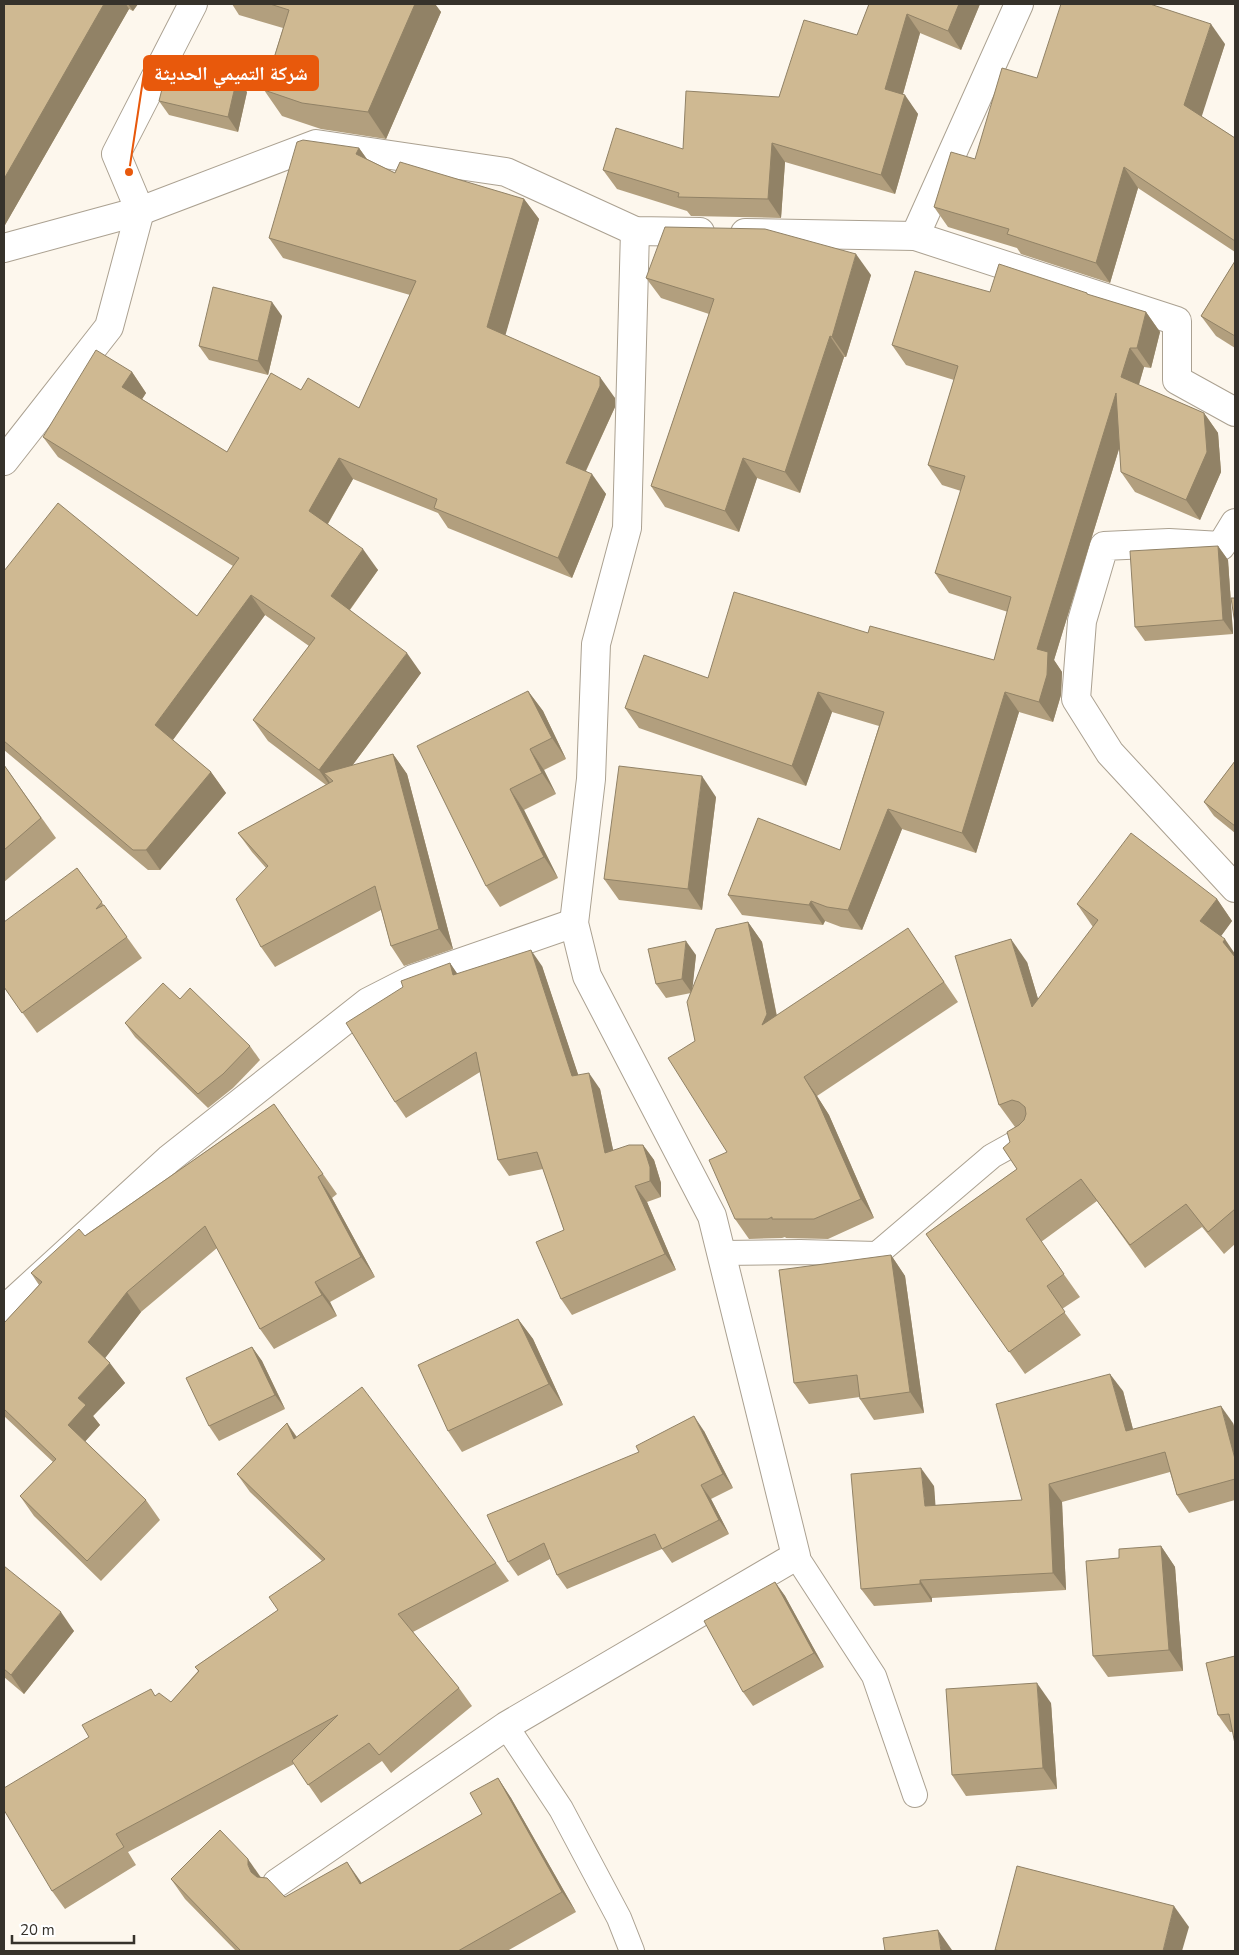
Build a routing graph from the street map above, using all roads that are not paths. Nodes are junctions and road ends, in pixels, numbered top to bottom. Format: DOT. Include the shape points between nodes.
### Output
graph roads {
  1 [pos="193,4"];
  2 [pos="1019,4"];
  3 [pos="140,211"];
  4 [pos="635,231"];
  5 [pos="915,236"];
  6 [pos="4,248"];
  7 [pos="1235,412"];
  8 [pos="4,462"];
  9 [pos="1235,523"];
  10 [pos="1235,888"];
  11 [pos="574,923"];
  12 [pos="1028,1136"];
  13 [pos="723,1253"];
  14 [pos="4,1310"];
  15 [pos="796,1556"];
  16 [pos="506,1726"];
  17 [pos="915,1795"];
  18 [pos="277,1883"];
  19 [pos="632,1951"];
  1 -- 3 [label="street" via="116,154"];
  2 -- 5 [label="street"];
  3 -- 4 [label="street" via="316,144 506,172"];
  3 -- 6 [label="street"];
  3 -- 8 [label="street" via="109,327"];
  4 -- 5 [label="street"];
  4 -- 11 [label="street" via="627,528 596,644 591,779"];
  5 -- 7 [label="street" via="1177,321 1177,380"];
  9 -- 10 [label="street" via="1221,546 1169,543 1104,546 1082,621 1076,699 1110,753"];
  11 -- 13 [label="street" via="587,976 712,1216"];
  11 -- 14 [label="street" via="413,979 368,1002 169,1159"];
  12 -- 13 [label="lane" via="992,1156 877,1254"];
  13 -- 15 [label="street"];
  15 -- 16 [label="street"];
  15 -- 17 [label="lane" via="874,1676"];
  16 -- 18 [label="street"];
  16 -- 19 [label="lane" via="561,1809 619,1918"];
}
